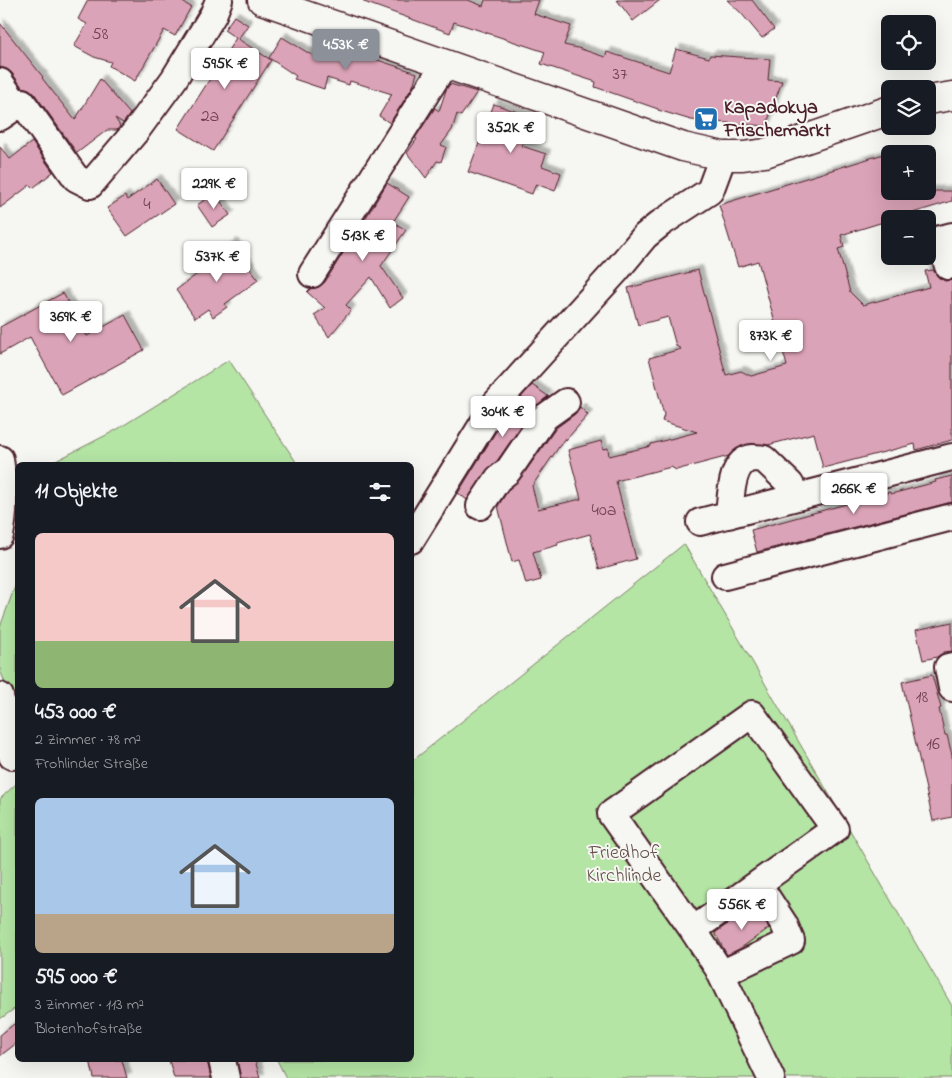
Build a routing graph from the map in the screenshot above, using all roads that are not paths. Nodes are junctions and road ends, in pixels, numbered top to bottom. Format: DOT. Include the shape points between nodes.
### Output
graph roads {
  1 [pos="219,0"];
  2 [pos="262,0"];
  3 [pos="444,65"];
  4 [pos="0,82"];
  5 [pos="8,111"];
  6 [pos="881,113"];
  7 [pos="723,156"];
  8 [pos="946,237"];
  9 [pos="948,266"];
  10 [pos="312,274"];
  11 [pos="566,402"];
  12 [pos="952,456"];
  13 [pos="0,459"];
  14 [pos="797,497"];
  15 [pos="480,506"];
  16 [pos="729,515"];
  17 [pos="952,517"];
  18 [pos="700,522"];
  19 [pos="0,535"];
  20 [pos="414,535"];
  21 [pos="725,576"];
  22 [pos="952,666"];
  23 [pos="952,688"];
  24 [pos="0,696"];
  25 [pos="12,756"];
  26 [pos="758,884"];
  27 [pos="693,930"];
  28 [pos="721,974"];
  29 [pos="222,1062"];
  30 [pos="226,1078"];
  31 [pos="771,1078"];
  1 -- 5 [label="street" via="174,79 136,131 90,185 76,178 22,102"];
  2 -- 3 [label="main road"];
  3 -- 7 [label="main road" via="683,147"];
  3 -- 10 [label="street"];
  4 -- 5 [label="street"];
  6 -- 7 [label="main road" via="765,152"];
  7 -- 20 [label="street" via="710,191 645,236 496,404"];
  8 -- 9 [label="street"];
  11 -- 15 [label="street" via="545,417"];
  12 -- 14 [label="street"];
  13 -- 19 [label="street" via="3,507"];
  14 -- 16 [label="street"];
  14 -- 16 [label="street" via="790,484 764,459 751,458 739,465 732,482"];
  16 -- 18 [label="street"];
  17 -- 21 [label="street"];
  22 -- 23 [label="street" via="948,667"];
  24 -- 25 [label="street"];
  26 -- 27 [label="street"];
  26 -- 27 [label="street" via="835,829 752,714 611,814"];
  26 -- 28 [label="street" via="784,924 791,942"];
  27 -- 28 [label="street"];
  28 -- 31 [label="street"];
  29 -- 30 [label="street"];
}
